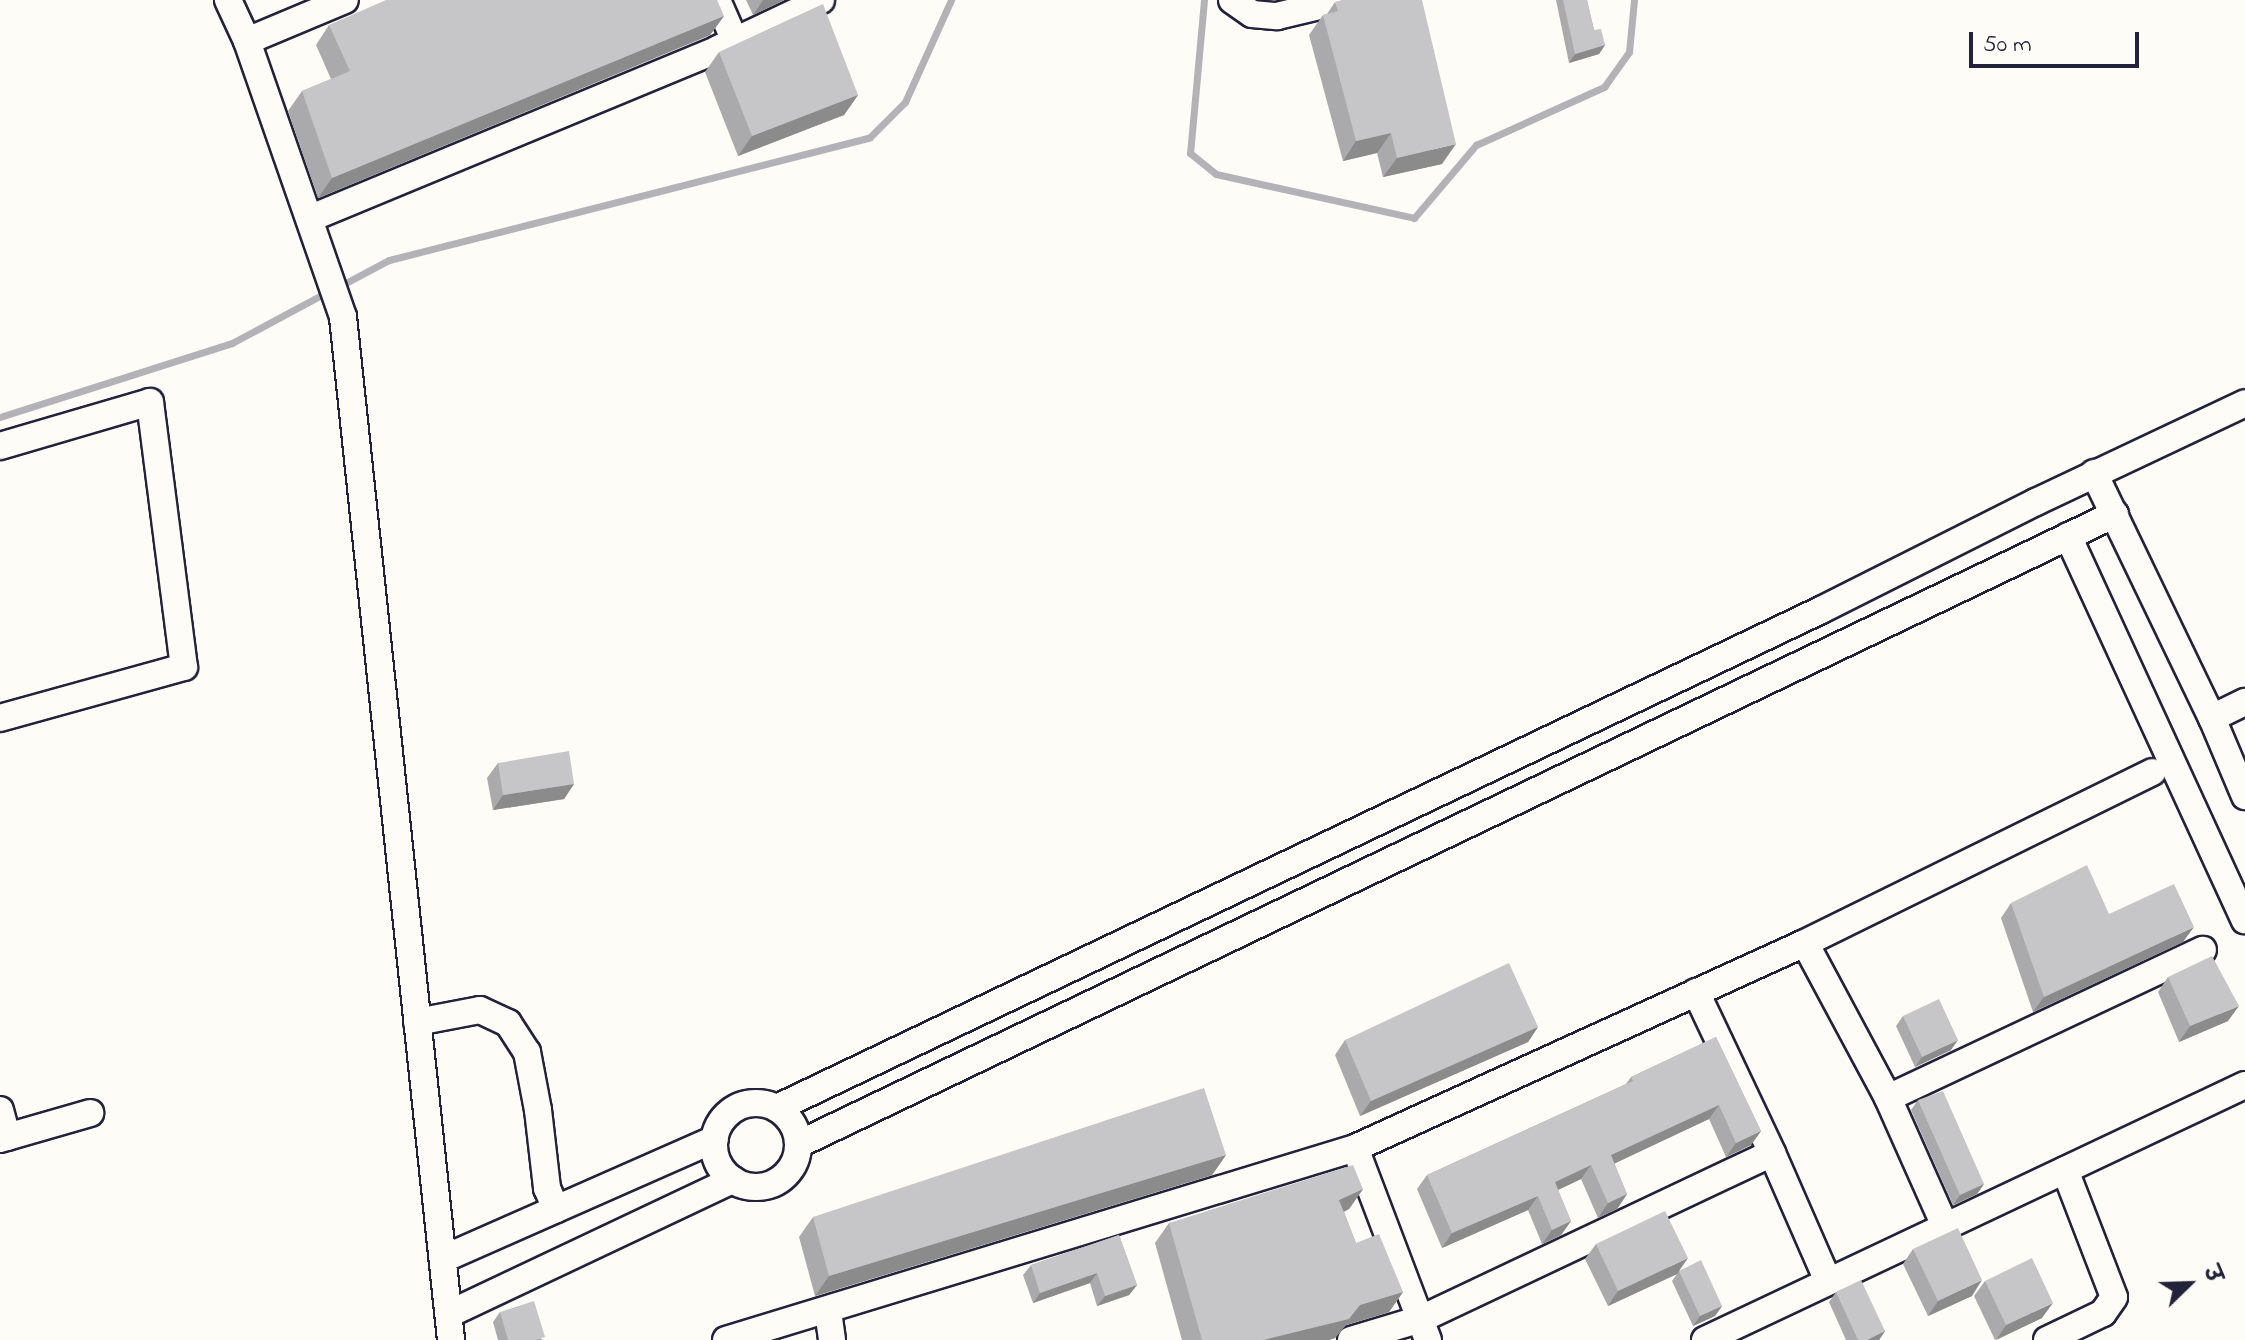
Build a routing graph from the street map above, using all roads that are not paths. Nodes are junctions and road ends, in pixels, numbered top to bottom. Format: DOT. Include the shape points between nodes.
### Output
graph roads {
  1 [pos="228,0"];
  2 [pos="345,0"];
  3 [pos="717,0"];
  4 [pos="821,0"];
  5 [pos="1232,0"];
  6 [pos="1344,0"];
  7 [pos="247,41"];
  8 [pos="735,41"];
  9 [pos="311,218"];
  10 [pos="2245,403"];
  11 [pos="0,446"];
  12 [pos="2094,473"];
  13 [pos="2115,514"];
  14 [pos="2068,536"];
  15 [pos="2245,702"];
  16 [pos="0,718"];
  17 [pos="2212,718"];
  18 [pos="2152,772"];
  19 [pos="1459,781"];
  20 [pos="2245,796"];
  21 [pos="1479,819"];
  22 [pos="2245,920"];
  23 [pos="1805,943"];
  24 [pos="2203,950"];
  25 [pos="1696,992"];
  26 [pos="417,1022"];
  27 [pos="2245,1085"];
  28 [pos="1888,1098"];
  29 [pos="777,1108"];
  30 [pos="0,1110"];
  31 [pos="90,1113"];
  32 [pos="4,1138"];
  33 [pos="715,1139"];
  34 [pos="799,1144"];
  35 [pos="1355,1148"];
  36 [pos="1772,1153"];
  37 [pos="2065,1170"];
  38 [pos="733,1180"];
  39 [pos="556,1209"];
  40 [pos="1945,1226"];
  41 [pos="443,1259"];
  42 [pos="1828,1281"];
  43 [pos="828,1311"];
  44 [pos="450,1327"];
  45 [pos="1424,1330"];
  46 [pos="726,1340"];
  47 [pos="832,1340"];
  48 [pos="1351,1340"];
  49 [pos="1705,1340"];
  50 [pos="2047,1340"];
  1 -- 7 [label="street"];
  2 -- 7 [label="street"];
  3 -- 8 [label="street"];
  4 -- 8 [label="street"];
  5 -- 6 [label="street" via="1252,14 1277,16"];
  7 -- 9 [label="street"];
  8 -- 9 [label="street"];
  9 -- 26 [label="street" via="343,317"];
  10 -- 12 [label="street"];
  11 -- 16 [label="street" via="150,402 184,667"];
  12 -- 13 [label="street"];
  12 -- 19 [label="street" via="1821,610"];
  13 -- 14 [label="street"];
  13 -- 17 [label="street"];
  14 -- 21 [label="street"];
  14 -- 22 [label="street"];
  15 -- 17 [label="street"];
  17 -- 20 [label="street"];
  18 -- 23 [label="street"];
  19 -- 21 [label="street"];
  19 -- 29 [label="street"];
  21 -- 34 [label="street"];
  23 -- 25 [label="street"];
  23 -- 28 [label="street"];
  24 -- 28 [label="street"];
  25 -- 35 [label="street"];
  25 -- 36 [label="street"];
  26 -- 39 [label="street" via="480,1010 508,1023 527,1052 547,1188"];
  26 -- 41 [label="street"];
  27 -- 37 [label="street"];
  28 -- 40 [label="street"];
  29 -- 33 [label="street" via="755,1103 733,1110"];
  29 -- 34 [label="street" via="793,1123"];
  30 -- 32 [label="street"];
  31 -- 32 [label="street"];
  33 -- 38 [label="street" via="718,1162"];
  33 -- 39 [label="street"];
  34 -- 38 [label="street" via="794,1166 777,1183 755,1188"];
  35 -- 43 [label="street"];
  35 -- 45 [label="street"];
  36 -- 42 [label="street"];
  36 -- 45 [label="street"];
  37 -- 40 [label="street"];
  37 -- 50 [label="street" via="2114,1297 2103,1313"];
  38 -- 44 [label="street"];
  39 -- 41 [label="street"];
  40 -- 42 [label="street"];
  41 -- 44 [label="street"];
  42 -- 49 [label="street"];
  43 -- 46 [label="street"];
  43 -- 47 [label="street"];
  45 -- 48 [label="street"];
}
